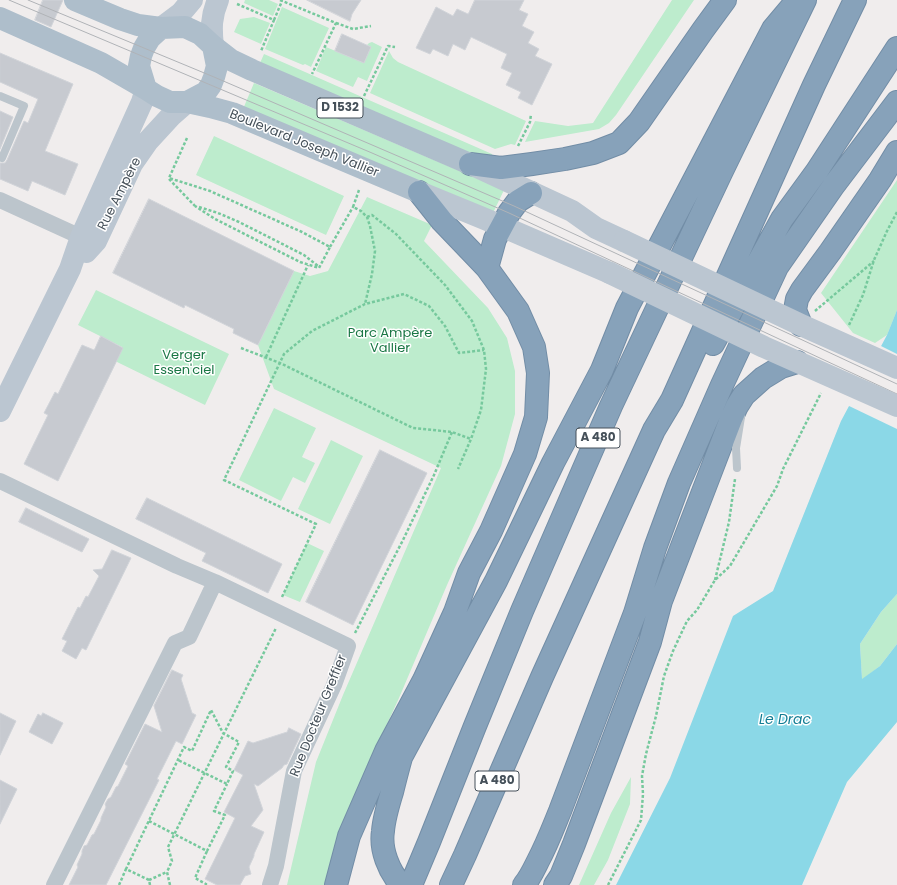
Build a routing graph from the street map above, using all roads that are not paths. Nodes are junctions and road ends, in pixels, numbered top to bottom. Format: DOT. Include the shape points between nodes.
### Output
graph roads {
  1 [pos="75,0"];
  2 [pos="192,0"];
  3 [pos="720,0"];
  4 [pos="725,0"];
  5 [pos="798,0"];
  6 [pos="805,0"];
  7 [pos="855,0"];
  8 [pos="228,2"];
  9 [pos="0,18"];
  10 [pos="161,28"];
  11 [pos="703,30"];
  12 [pos="213,46"];
  13 [pos="897,48"];
  14 [pos="146,89"];
  15 [pos="0,96"];
  16 [pos="187,102"];
  17 [pos="897,102"];
  18 [pos="897,152"];
  19 [pos="0,157"];
  20 [pos="470,164"];
  21 [pos="419,192"];
  22 [pos="531,193"];
  23 [pos="0,200"];
  24 [pos="502,226"];
  25 [pos="89,239"];
  26 [pos="487,268"];
  27 [pos="804,314"];
  28 [pos="797,362"];
  29 [pos="897,368"];
  30 [pos="744,395"];
  31 [pos="672,400"];
  32 [pos="897,406"];
  33 [pos="0,410"];
  34 [pos="737,468"];
  35 [pos="0,481"];
  36 [pos="215,582"];
  37 [pos="661,601"];
  38 [pos="424,680"];
  39 [pos="400,758"];
  40 [pos="560,811"];
  41 [pos="54,885"];
  42 [pos="270,885"];
  43 [pos="336,885"];
  44 [pos="401,885"];
  45 [pos="411,885"];
  46 [pos="451,885"];
  47 [pos="524,885"];
  48 [pos="555,885"];
  1 -- 10 [label="main road, D 1532" via="138,25"];
  2 -- 10 [label="main road" via="181,13"];
  3 -- 11 [label="highway"];
  4 -- 11 [label="highway"];
  5 -- 39 [label="highway" via="774,29 739,94 627,308 602,370 553,463 496,581"];
  6 -- 45 [label="highway, A 480" via="611,406 522,611"];
  7 -- 31 [label="highway, A 480"];
  8 -- 12 [label="main road" via="214,11 211,30"];
  9 -- 14 [label="main road, Boulevard Joseph Vallier" via="101,63"];
  10 -- 12 [label="main road, D 1532" via="185,27 200,34"];
  10 -- 14 [label="main road" via="150,38 141,56 139,66"];
  11 -- 20 [label="highway" via="639,122 619,143 593,153 538,163 501,168"];
  12 -- 16 [label="main road" via="217,66 211,85 206,92"];
  12 -- 20 [label="main road, D 1532" via="231,60 252,70"];
  13 -- 31 [label="highway" via="821,165 782,219 709,352"];
  14 -- 16 [label="main road, Boulevard Joseph Vallier" via="170,102"];
  14 -- 25 [label="main road, Rue Ampère"];
  15 -- 19 [label="lane" via="24,106 2,158"];
  16 -- 21 [label="main road, Boulevard Joseph Vallier" via="232,113"];
  16 -- 25 [label="main road, Rue Ampère" via="148,141"];
  17 -- 40 [label="highway" via="834,185 777,267 679,483 655,548 636,613"];
  18 -- 27 [label="highway" via="802,290 797,299"];
  20 -- 22 [label="main road, D 1532"];
  21 -- 24 [label="main road, Boulevard Joseph Vallier"];
  21 -- 26 [label="highway" via="442,221"];
  22 -- 24 [label="highway" via="518,201"];
  22 -- 27 [label="main road, D 1532, bridge" via="572,211 596,228 624,241"];
  23 -- 25 [label="street"];
  24 -- 26 [label="highway" via="495,239"];
  24 -- 28 [label="main road, Boulevard Joseph Vallier, bridge" via="610,273"];
  25 -- 33 [label="main road, Rue Ampère" via="70,270"];
  26 -- 38 [label="highway" via="518,312 534,347 538,373 536,417 525,454 469,574"];
  27 -- 29 [label="main road, D 1532, bridge"];
  28 -- 30 [label="highway" via="773,371"];
  28 -- 32 [label="main road, Boulevard Joseph Vallier, bridge"];
  30 -- 34 [label="lane" via="736,448"];
  30 -- 37 [label="highway" via="731,419"];
  31 -- 46 [label="highway, A 480" via="651,437"];
  35 -- 36 [label="street, Rue Docteur Greffier"];
  36 -- 41 [label="street" via="189,637 175,643"];
  36 -- 42 [label="street, Rue Docteur Greffier" via="348,646 334,686 294,771"];
  37 -- 40 [label="highway"];
  37 -- 48 [label="highway" via="647,649 574,844"];
  38 -- 39 [label="highway"];
  38 -- 43 [label="highway" via="386,751 349,836"];
  39 -- 44 [label="highway" via="382,832 383,849 389,866"];
  40 -- 47 [label="highway" via="536,866"];
}
